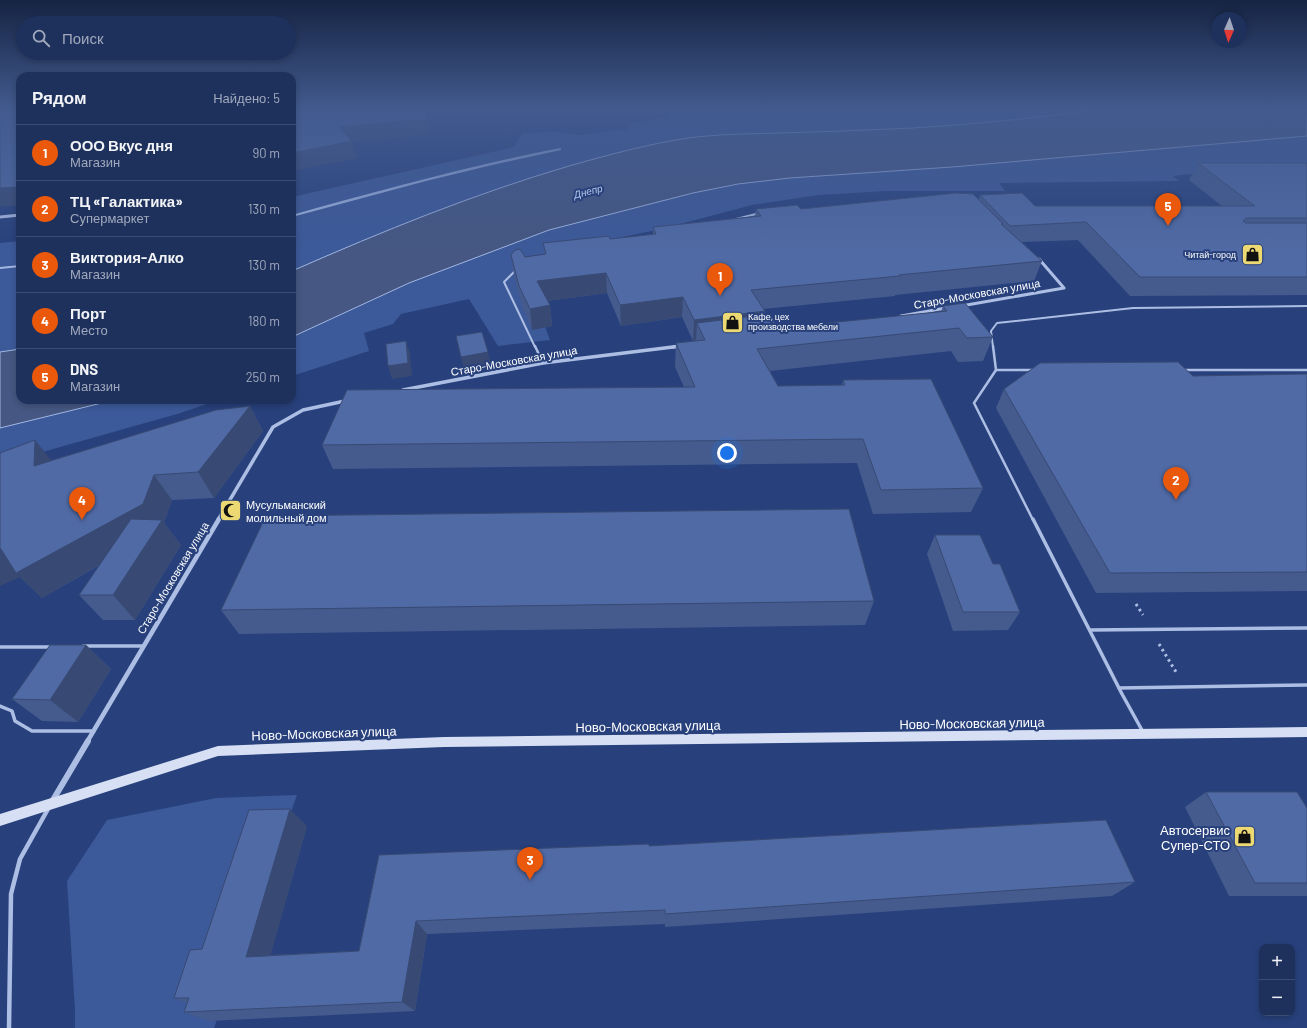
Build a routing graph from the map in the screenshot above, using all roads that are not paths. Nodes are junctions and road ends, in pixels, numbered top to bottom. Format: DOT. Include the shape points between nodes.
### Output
graph roads {
  1 [pos="763,213"];
  2 [pos="16,215"];
  3 [pos="0,217"];
  4 [pos="734,219"];
  5 [pos="1037,257"];
  6 [pos="523,266"];
  7 [pos="957,306"];
  8 [pos="1307,306"];
  9 [pos="949,308"];
  10 [pos="895,317"];
  11 [pos="684,345"];
  12 [pos="543,363"];
  13 [pos="996,370"];
  14 [pos="1036,370"];
  15 [pos="1177,370"];
  16 [pos="1307,370"];
  17 [pos="396,392"];
  18 [pos="350,401"];
  19 [pos="1307,628"];
  20 [pos="1090,630"];
  21 [pos="56,646"];
  22 [pos="80,646"];
  23 [pos="143,646"];
  24 [pos="0,647"];
  25 [pos="1307,685"];
  26 [pos="1119,688"];
  27 [pos="0,706"];
  28 [pos="94,731"];
  29 [pos="1307,732"];
  30 [pos="1145,735"];
  31 [pos="51,804"];
  32 [pos="0,820"];
  33 [pos="9,1028"];
  1 -- 4 [label="lane"];
  2 -- 3 [label="street"];
  5 -- 7 [label="street, Старо-Московская улица" via="1064,288"];
  6 -- 12 [label="lane" via="517,268 504,282"];
  8 -- 13 [label="lane" via="1133,308 997,323 991,331"];
  9 -- 10 [label="street, Старо-Московская улица"];
  11 -- 12 [label="street, Старо-Московская улица"];
  12 -- 17 [label="street, Старо-Московская улица"];
  13 -- 14 [label="lane"];
  13 -- 20 [label="lane" via="974,403"];
  15 -- 16 [label="lane"];
  18 -- 23 [label="street, Старо-Московская улица" via="303,410 273,427"];
  19 -- 20 [label="lane"];
  20 -- 26 [label="lane"];
  21 -- 24 [label="lane"];
  22 -- 23 [label="lane"];
  23 -- 28 [label="street, Старо-Московская улица"];
  25 -- 26 [label="lane"];
  26 -- 30 [label="lane"];
  27 -- 28 [label="lane" via="12,712 15,721 32,731"];
  28 -- 31 [label="street, Старо-Московская улица"];
  29 -- 30 [label="street, Ново-Московская улица"];
  30 -- 31 [label="street, Ново-Московская улица" via="444,742 218,751"];
  31 -- 32 [label="street, Ново-Московская улица"];
  31 -- 33 [label="lane" via="20,859 11,894"];
}
